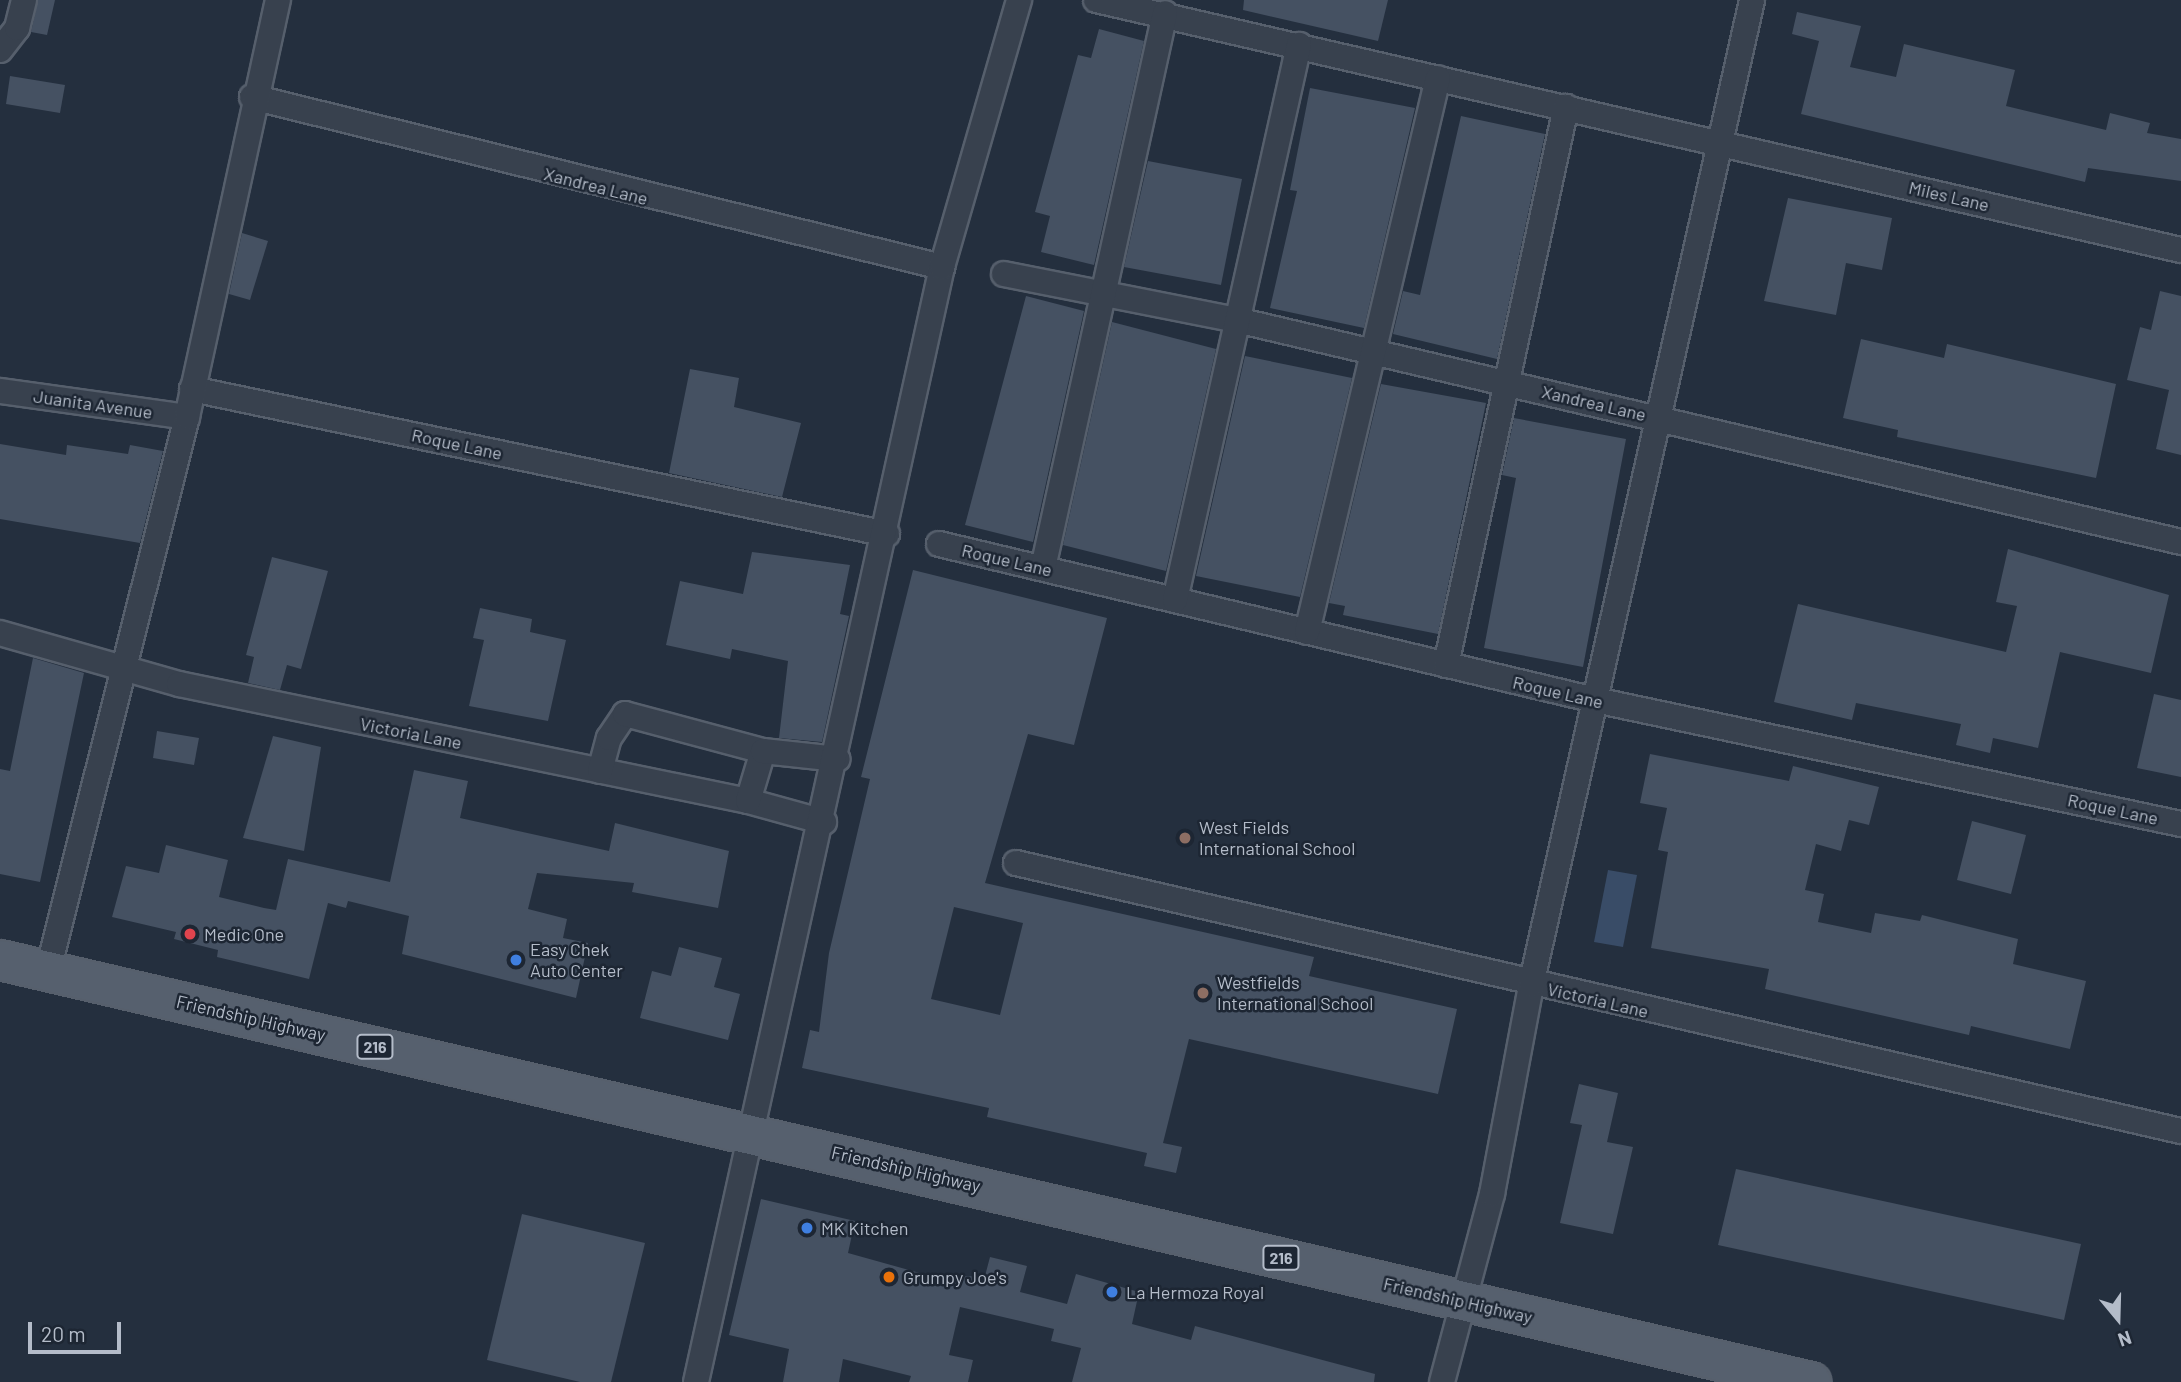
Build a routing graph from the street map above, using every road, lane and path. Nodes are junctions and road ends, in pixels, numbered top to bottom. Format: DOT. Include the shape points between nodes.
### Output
graph roads {
  1 [pos="24,0"];
  2 [pos="278,0"];
  3 [pos="1019,0"];
  4 [pos="1096,0"];
  5 [pos="1752,0"];
  6 [pos="1165,13"];
  7 [pos="1299,45"];
  8 [pos="0,50"];
  9 [pos="1438,78"];
  10 [pos="252,97"];
  11 [pos="1566,107"];
  12 [pos="1718,143"];
  13 [pos="2181,250"];
  14 [pos="942,267"];
  15 [pos="1004,274"];
  16 [pos="1102,294"];
  17 [pos="1241,321"];
  18 [pos="1375,352"];
  19 [pos="1508,383"];
  20 [pos="192,389"];
  21 [pos="0,391"];
  22 [pos="187,417"];
  23 [pos="1657,418"];
  24 [pos="887,534"];
  25 [pos="2181,542"];
  26 [pos="939,544"];
  27 [pos="1042,568"];
  28 [pos="1175,600"];
  29 [pos="1307,632"];
  30 [pos="0,633"];
  31 [pos="1446,665"];
  32 [pos="120,666"];
  33 [pos="1595,701"];
  34 [pos="763,751"];
  35 [pos="838,760"];
  36 [pos="600,771"];
  37 [pos="748,801"];
  38 [pos="824,822"];
  39 [pos="2181,824"];
  40 [pos="1016,863"];
  41 [pos="0,960"];
  42 [pos="47,970"];
  43 [pos="1531,985"];
  44 [pos="2181,1131"];
  45 [pos="751,1132"];
  46 [pos="1464,1303"];
  47 [pos="696,1382"];
  48 [pos="1442,1382"];
  49 [pos="1811,1382"];
  1 -- 8 [label="street" via="18,29"];
  2 -- 10 [label="street"];
  3 -- 14 [label="street"];
  4 -- 6 [label="street, Miles Lane"];
  5 -- 12 [label="street"];
  6 -- 7 [label="street, Miles Lane"];
  6 -- 16 [label="street"];
  7 -- 9 [label="street, Miles Lane"];
  7 -- 17 [label="street"];
  9 -- 11 [label="street, Miles Lane"];
  9 -- 18 [label="street"];
  10 -- 14 [label="street, Xandrea Lane"];
  10 -- 20 [label="street"];
  11 -- 12 [label="street, Miles Lane"];
  11 -- 19 [label="street"];
  12 -- 13 [label="street, Miles Lane"];
  12 -- 23 [label="street"];
  14 -- 24 [label="street"];
  15 -- 16 [label="street, Xandrea Lane"];
  16 -- 17 [label="street, Xandrea Lane"];
  16 -- 27 [label="street"];
  17 -- 18 [label="street, Xandrea Lane"];
  17 -- 28 [label="street"];
  18 -- 19 [label="street, Xandrea Lane"];
  18 -- 29 [label="street"];
  19 -- 23 [label="street, Xandrea Lane"];
  19 -- 31 [label="street"];
  20 -- 22 [label="street"];
  20 -- 24 [label="street, Roque Lane"];
  21 -- 22 [label="street, Juanita Avenue"];
  22 -- 32 [label="street"];
  23 -- 25 [label="street, Xandrea Lane"];
  23 -- 33 [label="street"];
  24 -- 35 [label="street"];
  26 -- 27 [label="street, Roque Lane"];
  27 -- 28 [label="street, Roque Lane"];
  28 -- 29 [label="street, Roque Lane"];
  29 -- 31 [label="street, Roque Lane"];
  30 -- 32 [label="street, Victoria Lane"];
  31 -- 33 [label="street, Roque Lane"];
  32 -- 36 [label="street, Victoria Lane" via="180,684"];
  32 -- 42 [label="street"];
  33 -- 39 [label="street, Roque Lane"];
  33 -- 43 [label="street"];
  34 -- 35 [label="street"];
  34 -- 36 [label="street" via="625,715 609,738"];
  34 -- 37 [label="street"];
  35 -- 38 [label="street"];
  36 -- 37 [label="street, Victoria Lane"];
  37 -- 38 [label="street, Victoria Lane"];
  38 -- 45 [label="street"];
  40 -- 43 [label="street, Victoria Lane"];
  41 -- 42 [label="main road, Friendship Highway / 216"];
  42 -- 45 [label="main road, Friendship Highway / 216"];
  43 -- 44 [label="street, Victoria Lane"];
  43 -- 46 [label="street"];
  45 -- 46 [label="main road, Friendship Highway / 216"];
  45 -- 47 [label="street"];
  46 -- 48 [label="street"];
  46 -- 49 [label="main road, Friendship Highway / 216"];
}
